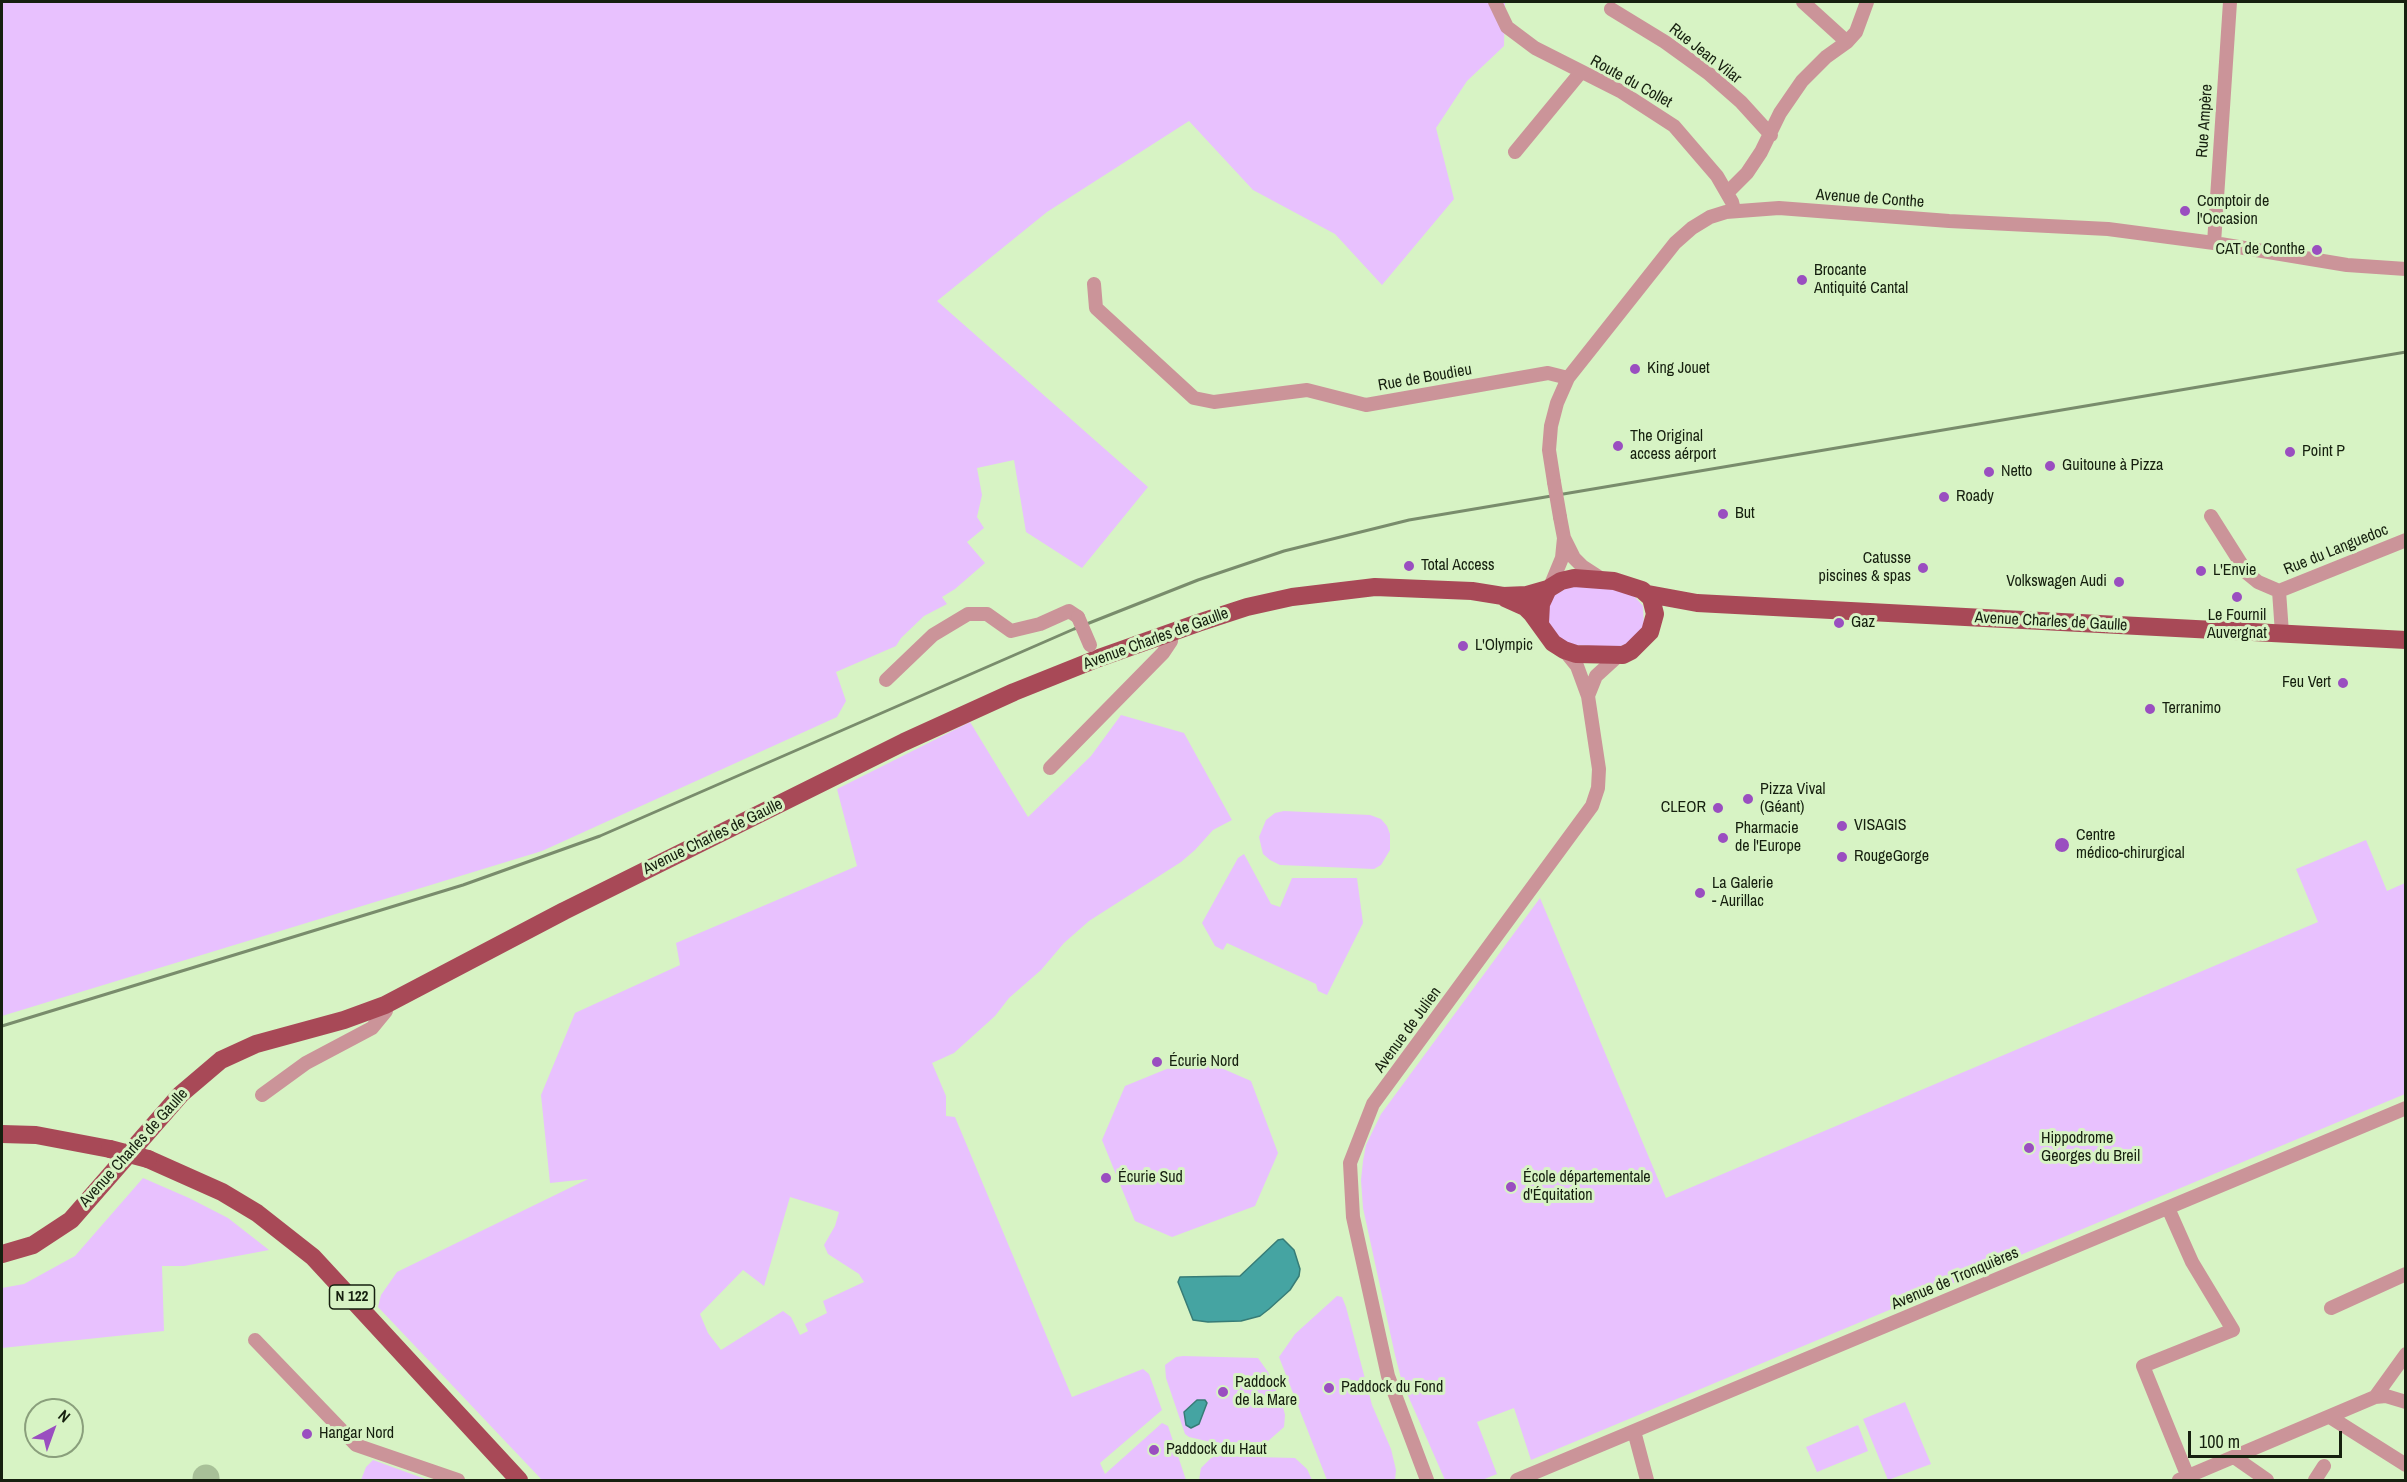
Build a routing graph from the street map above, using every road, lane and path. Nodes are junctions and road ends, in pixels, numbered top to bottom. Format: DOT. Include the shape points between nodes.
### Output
graph roads {
  1 [pos="1495,2"];
  2 [pos="1803,2"];
  3 [pos="1867,2"];
  4 [pos="2230,2"];
  5 [pos="1611,9"];
  6 [pos="1847,42"];
  7 [pos="1581,72"];
  8 [pos="1771,135"];
  9 [pos="1515,152"];
  10 [pos="1727,193"];
  11 [pos="1734,210"];
  12 [pos="2214,243"];
  13 [pos="2406,269"];
  14 [pos="1094,284"];
  15 [pos="1568,378"];
  16 [pos="2211,516"];
  17 [pos="1564,538"];
  18 [pos="2405,543"];
  19 [pos="1603,579"];
  20 [pos="1549,588"];
  21 [pos="2279,591"];
  22 [pos="1648,594"];
  23 [pos="1503,596"];
  24 [pos="1697,603"];
  25 [pos="1540,623"];
  26 [pos="1653,626"];
  27 [pos="2282,633"];
  28 [pos="1168,634"];
  29 [pos="2406,639"];
  30 [pos="1564,650"];
  31 [pos="1094,652"];
  32 [pos="1619,655"];
  33 [pos="886,680"];
  34 [pos="1588,696"];
  35 [pos="1050,768"];
  36 [pos="385,1005"];
  37 [pos="262,1095"];
  38 [pos="2406,1108"];
  39 [pos="2,1134"];
  40 [pos="2168,1208"];
  41 [pos="2,1254"];
  42 [pos="2406,1274"];
  43 [pos="2331,1308"];
  44 [pos="255,1340"];
  45 [pos="2406,1354"];
  46 [pos="2375,1397"];
  47 [pos="2406,1402"];
  48 [pos="1402,1414"];
  49 [pos="2330,1417"];
  50 [pos="1634,1431"];
  51 [pos="2234,1457"];
  52 [pos="2406,1465"];
  53 [pos="2324,1466"];
  54 [pos="2183,1478"];
  55 [pos="458,1480"];
  56 [pos="519,1480"];
  57 [pos="1427,1480"];
  58 [pos="1435,1480"];
  59 [pos="1517,1480"];
  60 [pos="1647,1480"];
  61 [pos="2267,1480"];
  62 [pos="2315,1480"];
  1 -- 7 [label="street, Route du Collet" via="1507,27 1516,35"];
  2 -- 6 [label="street"];
  3 -- 6 [label="street" via="1856,32"];
  4 -- 12 [label="street, Rue Ampère"];
  5 -- 8 [label="street, Rue Jean Vilar" via="1708,73"];
  6 -- 8 [label="street" via="1802,81 1780,113"];
  7 -- 9 [label="street"];
  7 -- 10 [label="street, Route du Collet" via="1620,91 1674,126"];
  8 -- 10 [label="street" via="1747,173"];
  10 -- 11 [label="street, Route du Collet"];
  11 -- 12 [label="street, Avenue de Conthe" via="1779,208 2108,229"];
  11 -- 15 [label="street, Avenue de Conthe" via="1710,217 1675,243"];
  12 -- 13 [label="street, Avenue de Conthe" via="2347,265"];
  14 -- 15 [label="street, Rue de Boudieu" via="1096,308 1194,398 1214,402 1307,390 1366,405 1548,373"];
  15 -- 17 [label="street, Avenue de Conthe, bridge" via="1557,403 1549,450"];
  16 -- 21 [label="street, Rue du Languedoc" via="2247,573"];
  17 -- 19 [label="street, Avenue de Conthe" via="1574,558"];
  17 -- 20 [label="street, Avenue de Conthe" via="1562,558"];
  18 -- 21 [label="street, Rue du Languedoc"];
  19 -- 20 [label="main road" via="1574,578"];
  19 -- 22 [label="main road" via="1624,582"];
  20 -- 23 [label="main road, Avenue Charles de Gaulle" via="1527,595"];
  20 -- 25 [label="main road" via="1541,604"];
  21 -- 27 [label="street, Rue du Languedoc"];
  22 -- 24 [label="main road, Avenue Charles de Gaulle"];
  22 -- 26 [label="main road" via="1653,604"];
  23 -- 25 [label="main road, Avenue Charles de Gaulle" via="1525,608"];
  23 -- 28 [label="main road, Avenue Charles de Gaulle" via="1375,587 1333,591 1247,607"];
  24 -- 26 [label="main road, Avenue Charles de Gaulle" via="1667,614"];
  24 -- 27 [label="main road, Avenue Charles de Gaulle"];
  25 -- 30 [label="main road" via="1553,644"];
  26 -- 32 [label="main road" via="1641,643"];
  27 -- 29 [label="main road, Avenue Charles de Gaulle"];
  28 -- 31 [label="main road, Avenue Charles de Gaulle"];
  28 -- 35 [label="street" via="1171,641 1163,653"];
  30 -- 32 [label="main road"];
  30 -- 34 [label="street, Avenue de Julien" via="1577,666"];
  31 -- 33 [label="street, bridge" via="1078,617 1069,611 1041,624 1011,631 987,614 968,614 933,635"];
  31 -- 36 [label="main road, Avenue Charles de Gaulle" via="564,911"];
  32 -- 34 [label="street" via="1596,676"];
  34 -- 48 [label="street, Avenue de Julien" via="1599,769 1592,806 1373,1104 1350,1163 1353,1217 1388,1376"];
  36 -- 37 [label="street" via="386,1011 372,1028 306,1063"];
  36 -- 41 [label="main road, Avenue Charles de Gaulle" via="256,1044 221,1060 181,1094 71,1220 33,1245"];
  38 -- 40 [label="street, Avenue de Tronquières"];
  39 -- 56 [label="main road, N 122, bridge" via="36,1135 148,1159 222,1192 257,1213 313,1257"];
  40 -- 50 [label="street, Avenue de Tronquières"];
  40 -- 54 [label="street" via="2192,1262 2233,1330 2143,1366"];
  42 -- 43 [label="street"];
  44 -- 55 [label="street" via="356,1445"];
  45 -- 46 [label="street"];
  46 -- 47 [label="street"];
  46 -- 49 [label="street"];
  48 -- 57 [label="street, Avenue de Julien"];
  48 -- 58 [label="street, Avenue de Julien"];
  49 -- 51 [label="street"];
  49 -- 52 [label="street"];
  50 -- 59 [label="street, Avenue de Tronquières"];
  50 -- 60 [label="street"];
  51 -- 54 [label="street"];
  51 -- 61 [label="street"];
  53 -- 62 [label="street"];
}
